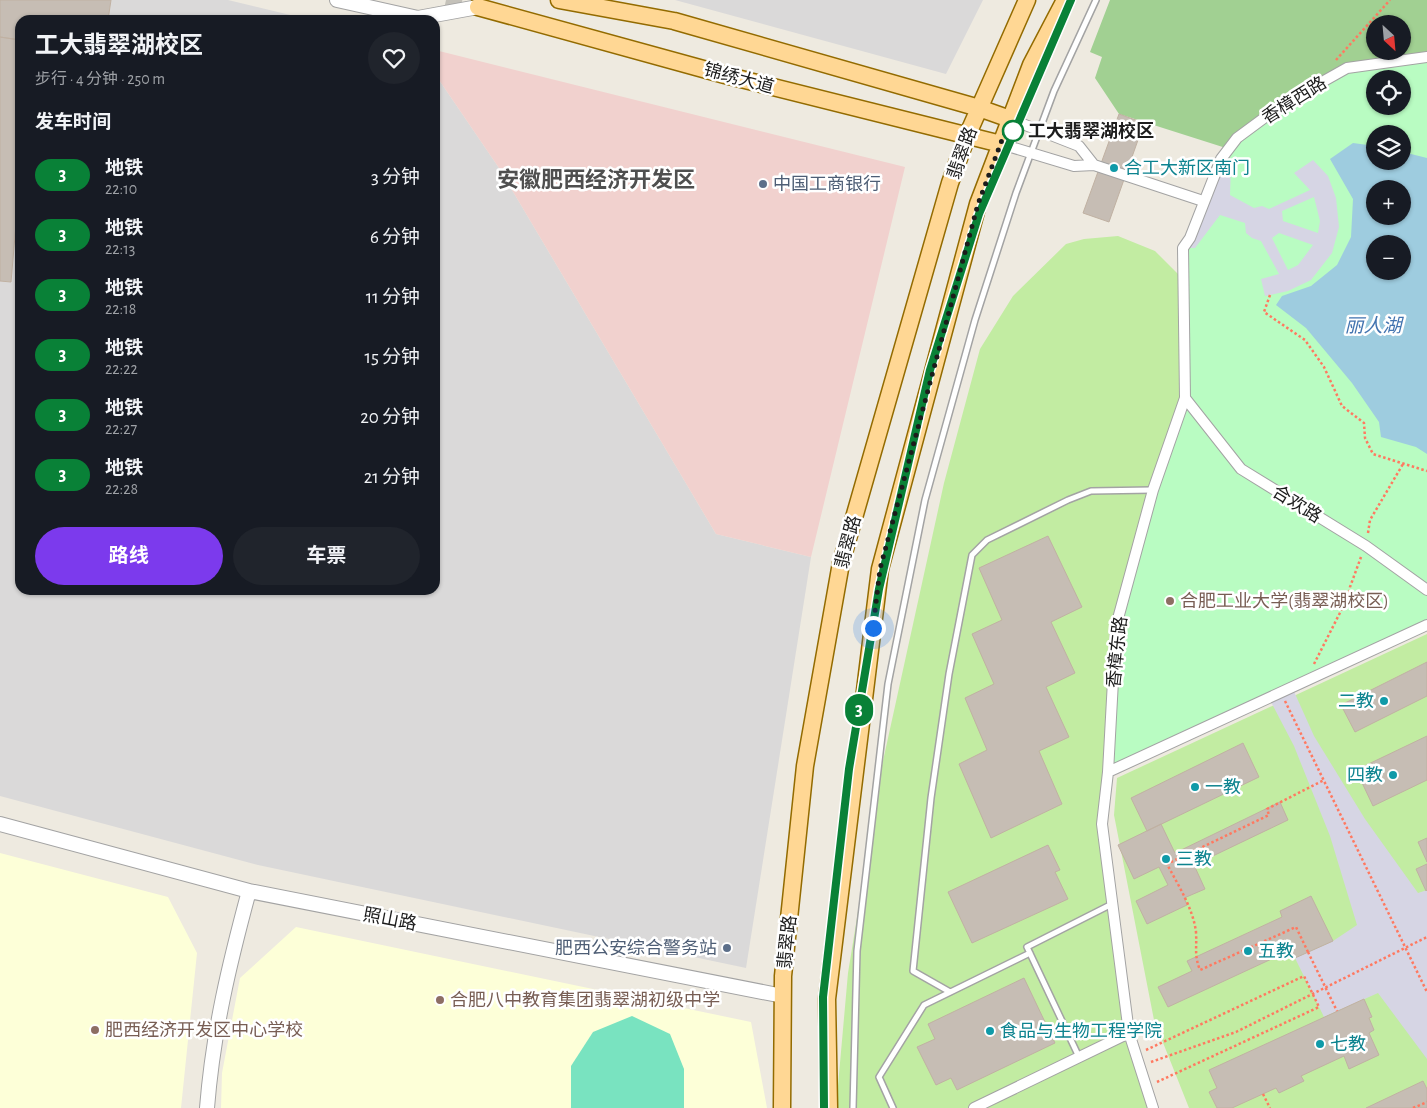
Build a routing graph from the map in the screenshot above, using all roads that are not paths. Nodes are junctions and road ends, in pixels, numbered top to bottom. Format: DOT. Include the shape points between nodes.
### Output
graph roads {
  1 [pos="337,0"];
  2 [pos="559,0"];
  3 [pos="1027,0"];
  4 [pos="1065,0"];
  5 [pos="1096,0"];
  6 [pos="478,7"];
  7 [pos="404,15"];
  8 [pos="434,15"];
  9 [pos="1427,57"];
  10 [pos="979,108"];
  11 [pos="1010,119"];
  12 [pos="1039,131"];
  13 [pos="967,136"];
  14 [pos="1001,144"];
  15 [pos="1031,153"];
  16 [pos="1094,165"];
  17 [pos="1203,202"];
  18 [pos="1185,398"];
  19 [pos="1153,490"];
  20 [pos="1427,590"];
  21 [pos="1427,625"];
  22 [pos="1108,772"];
  23 [pos="0,824"];
  24 [pos="249,891"];
  25 [pos="1112,904"];
  26 [pos="1030,953"];
  27 [pos="950,992"];
  28 [pos="783,996"];
  29 [pos="1129,1033"];
  30 [pos="1079,1057"];
  31 [pos="207,1108"];
  32 [pos="782,1108"];
  33 [pos="829,1108"];
  34 [pos="853,1108"];
  35 [pos="893,1108"];
  36 [pos="974,1108"];
  37 [pos="1153,1108"];
  1 -- 7 [label="street"];
  2 -- 10 [label="main road, 锦绣大道" via="674,21"];
  3 -- 10 [label="main road, 翡翠路"];
  4 -- 11 [label="main road, 翡翠路" via="1031,66"];
  5 -- 12 [label="lane"];
  6 -- 8 [label="street"];
  6 -- 13 [label="main road, 锦绣大道" via="725,75"];
  9 -- 17 [label="street, 香樟西路" via="1347,68 1283,104 1237,138 1221,159"];
  10 -- 11 [label="main road, 锦绣大道"];
  10 -- 13 [label="main road, 翡翠路"];
  11 -- 12 [label="street"];
  11 -- 14 [label="main road, 翡翠路"];
  12 -- 15 [label="lane"];
  12 -- 16 [label="street" via="1079,146"];
  13 -- 14 [label="main road, 锦绣大道"];
  13 -- 28 [label="main road, 翡翠路" via="950,183 841,563 806,766"];
  14 -- 15 [label="street"];
  14 -- 33 [label="main road, 翡翠路" via="978,204 880,569 827,999"];
  15 -- 16 [label="street" via="1074,166"];
  15 -- 34 [label="lane" via="975,320 925,500 888,684 857,951"];
  16 -- 17 [label="street"];
  17 -- 18 [label="street, 香樟东路" via="1183,248"];
  18 -- 19 [label="street, 香樟东路"];
  18 -- 20 [label="street, 合欢路" via="1241,469 1366,546"];
  19 -- 22 [label="street, 香樟东路" via="1116,626"];
  19 -- 27 [label="lane" via="1091,491 987,540 972,554 949,674 931,798 913,970"];
  21 -- 22 [label="street"];
  22 -- 25 [label="street, 香樟东路" via="1102,824"];
  23 -- 24 [label="street, 照山路"];
  24 -- 28 [label="street, 照山路"];
  24 -- 31 [label="street" via="224,985"];
  25 -- 26 [label="lane" via="1028,947"];
  25 -- 29 [label="street, 香樟东路"];
  26 -- 27 [label="lane"];
  26 -- 30 [label="lane"];
  27 -- 35 [label="lane" via="924,1005 879,1077"];
  28 -- 32 [label="main road, 翡翠路"];
  29 -- 30 [label="street"];
  29 -- 37 [label="street, 香樟东路"];
  30 -- 36 [label="street"];
}
